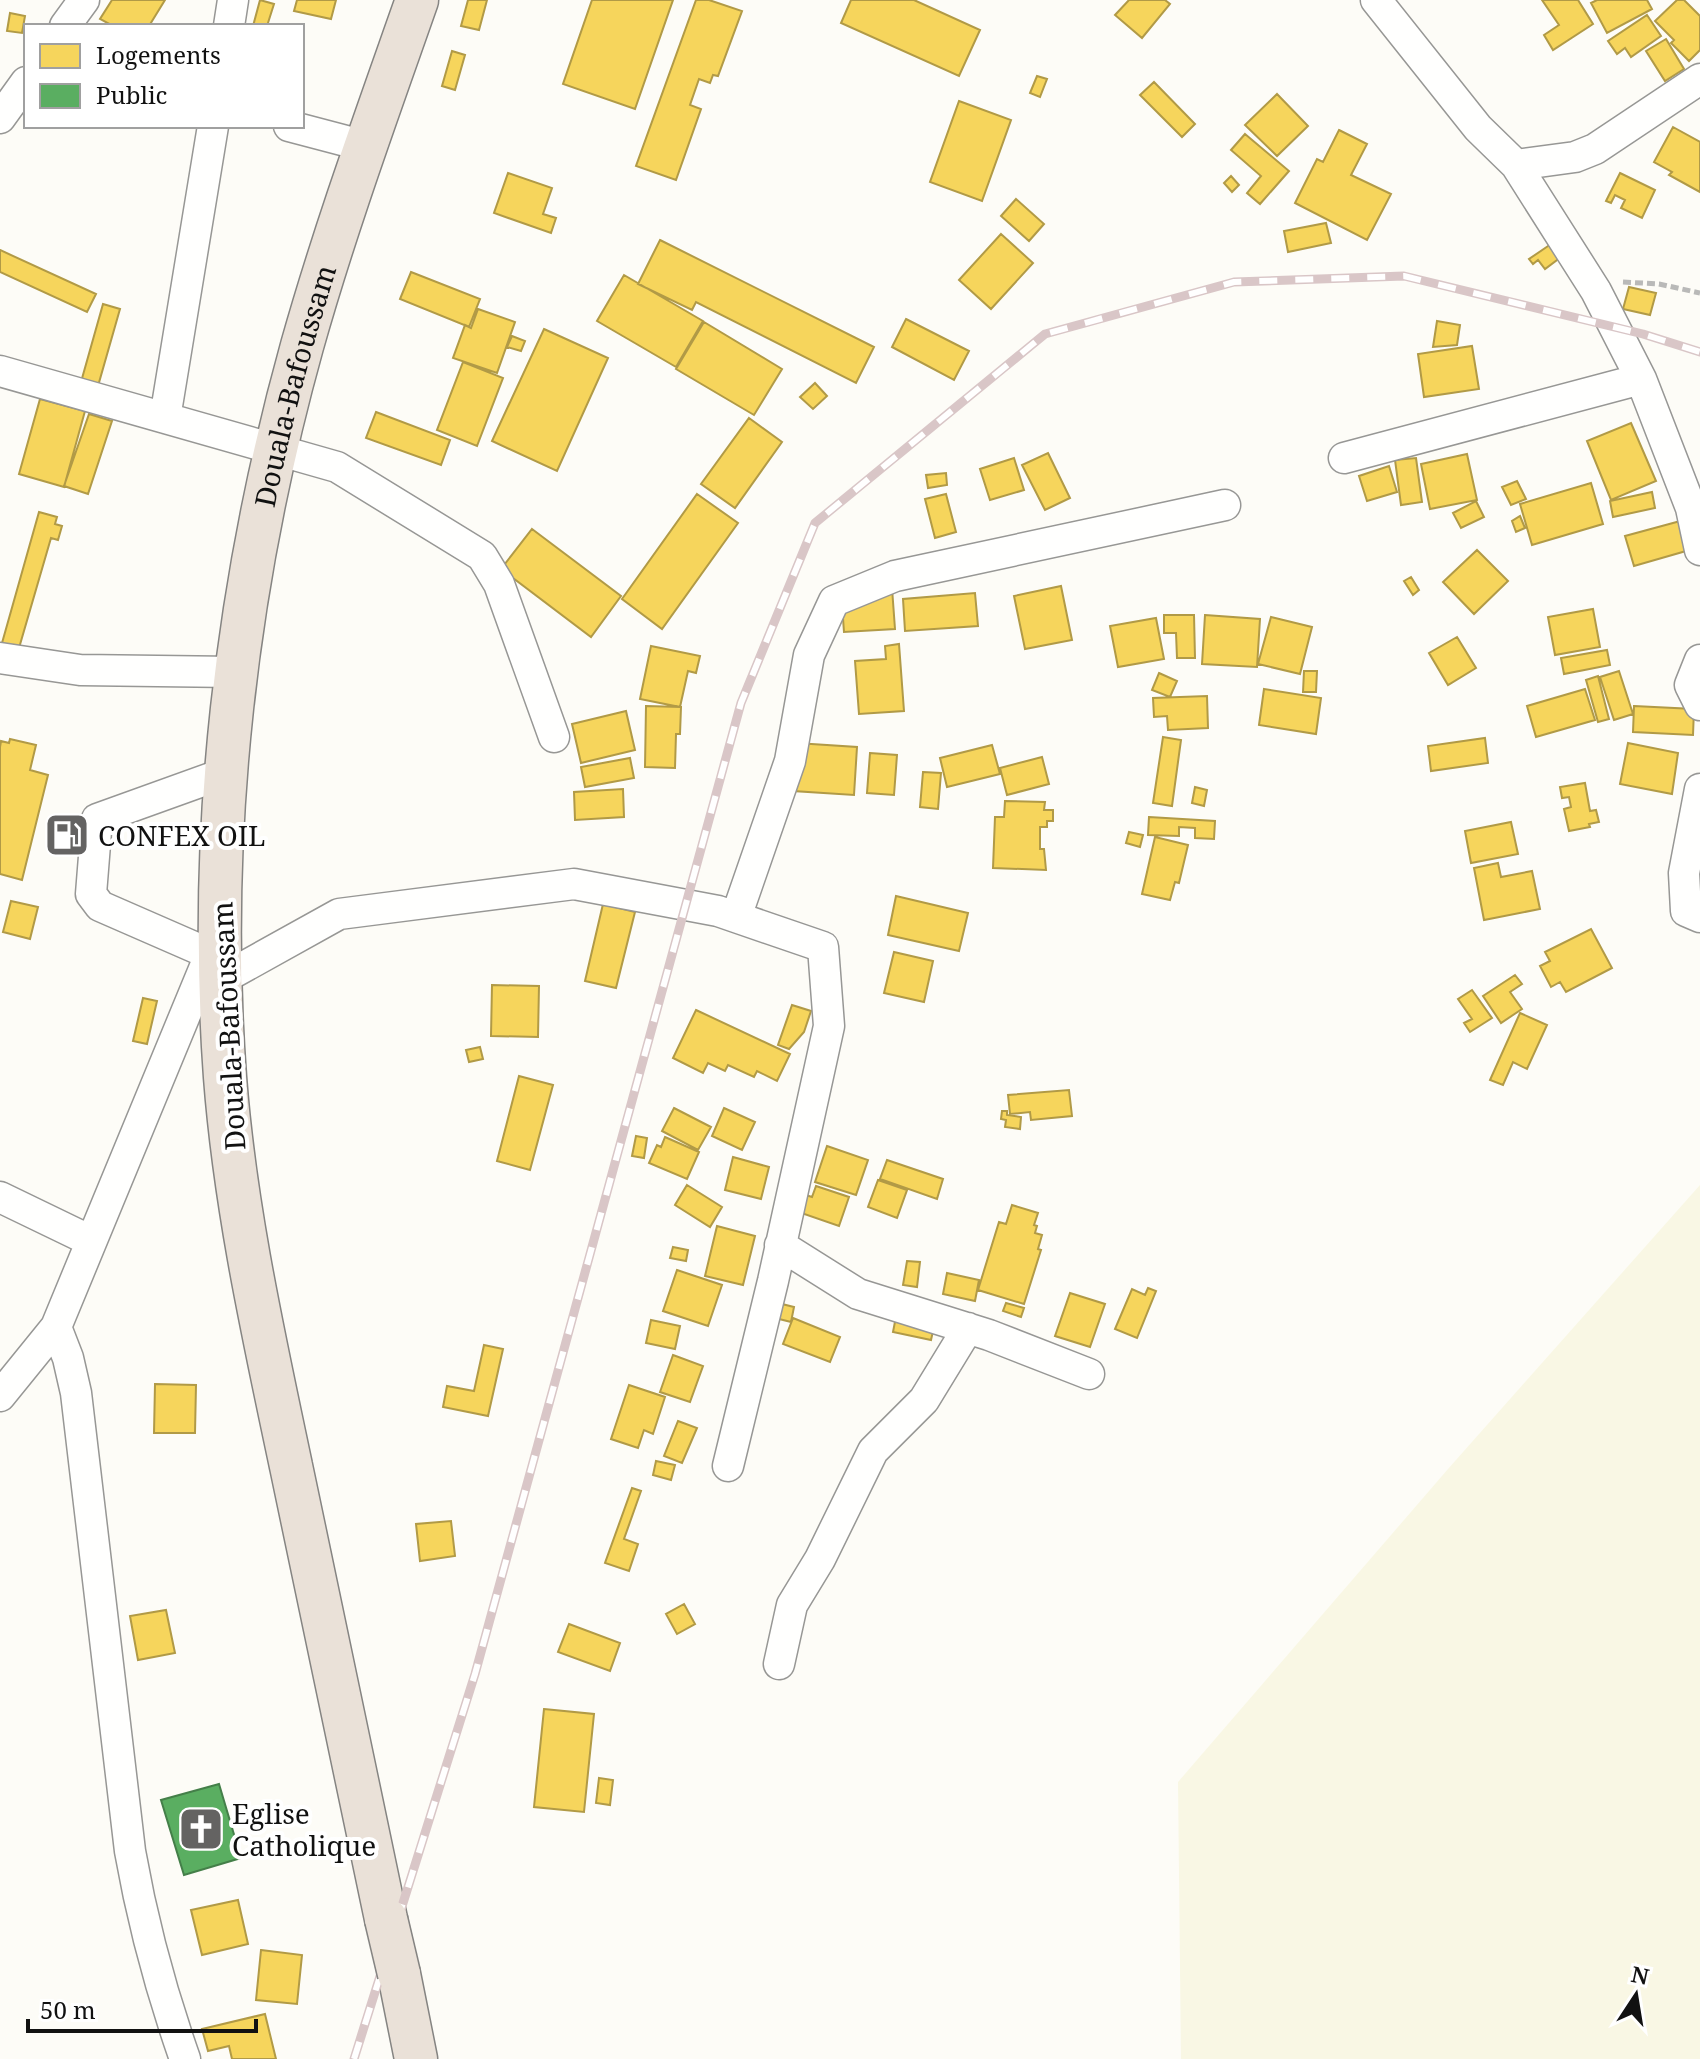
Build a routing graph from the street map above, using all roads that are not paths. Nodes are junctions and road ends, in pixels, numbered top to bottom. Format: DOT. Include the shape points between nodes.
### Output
graph roads {
  1 [pos="84,0"];
  2 [pos="233,0"];
  3 [pos="417,0"];
  4 [pos="1376,0"];
  5 [pos="66,24"];
  6 [pos="229,24"];
  7 [pos="1700,79"];
  8 [pos="24,85"];
  9 [pos="0,118"];
  10 [pos="213,128"];
  11 [pos="297,128"];
  12 [pos="365,146"];
  13 [pos="1516,165"];
  14 [pos="0,371"];
  15 [pos="1641,379"];
  16 [pos="165,418"];
  17 [pos="277,450"];
  18 [pos="1344,458"];
  19 [pos="1225,505"];
  20 [pos="1700,550"];
  21 [pos="0,658"];
  22 [pos="1700,660"];
  23 [pos="235,672"];
  24 [pos="1700,705"];
  25 [pos="554,737"];
  26 [pos="225,773"];
  27 [pos="1700,789"];
  28 [pos="736,917"];
  29 [pos="1700,917"];
  30 [pos="217,954"];
  31 [pos="0,1197"];
  32 [pos="91,1241"];
  33 [pos="780,1245"];
  34 [pos="56,1327"];
  35 [pos="968,1328"];
  36 [pos="1089,1374"];
  37 [pos="0,1396"];
  38 [pos="728,1466"];
  39 [pos="779,1664"];
  40 [pos="180,2045"];
  41 [pos="163,2059"];
  42 [pos="416,2059"];
  1 -- 5 [label="street"];
  2 -- 6 [label="street"];
  3 -- 12 [label="highway, Douala-Bafoussam"];
  4 -- 13 [label="street" via="1478,128"];
  7 -- 13 [label="street" via="1595,149"];
  8 -- 9 [label="street"];
  10 -- 16 [label="street"];
  11 -- 12 [label="street"];
  12 -- 17 [label="highway, Douala-Bafoussam" via="302,346"];
  13 -- 15 [label="street" via="1596,291"];
  14 -- 16 [label="street"];
  15 -- 18 [label="street"];
  15 -- 20 [label="street" via="1691,508"];
  16 -- 17 [label="street"];
  17 -- 23 [label="highway, Douala-Bafoussam"];
  17 -- 25 [label="street" via="337,467 482,556 499,584"];
  19 -- 28 [label="street" via="895,576 834,601 809,655 790,761"];
  21 -- 23 [label="street" via="80,670"];
  22 -- 24 [label="street" via="1690,685"];
  23 -- 26 [label="highway, Douala-Bafoussam"];
  26 -- 30 [label="highway, Douala-Bafoussam"];
  26 -- 30 [label="street" via="97,819 91,894 100,906"];
  27 -- 29 [label="street" via="1684,873 1686,911"];
  28 -- 30 [label="street" via="574,884 339,914"];
  28 -- 33 [label="street" via="823,947 829,1026"];
  30 -- 32 [label="street"];
  30 -- 42 [label="highway, Douala-Bafoussam, bridge" via="232,1142 262,1327"];
  31 -- 32 [label="street"];
  32 -- 34 [label="street"];
  33 -- 35 [label="street" via="858,1294"];
  33 -- 38 [label="street"];
  34 -- 37 [label="street"];
  34 -- 40 [label="street" via="76,1393 130,1851 149,1948"];
  35 -- 36 [label="street"];
  35 -- 39 [label="street" via="924,1400 873,1451 792,1605"];
  40 -- 41 [label="street"];
}
